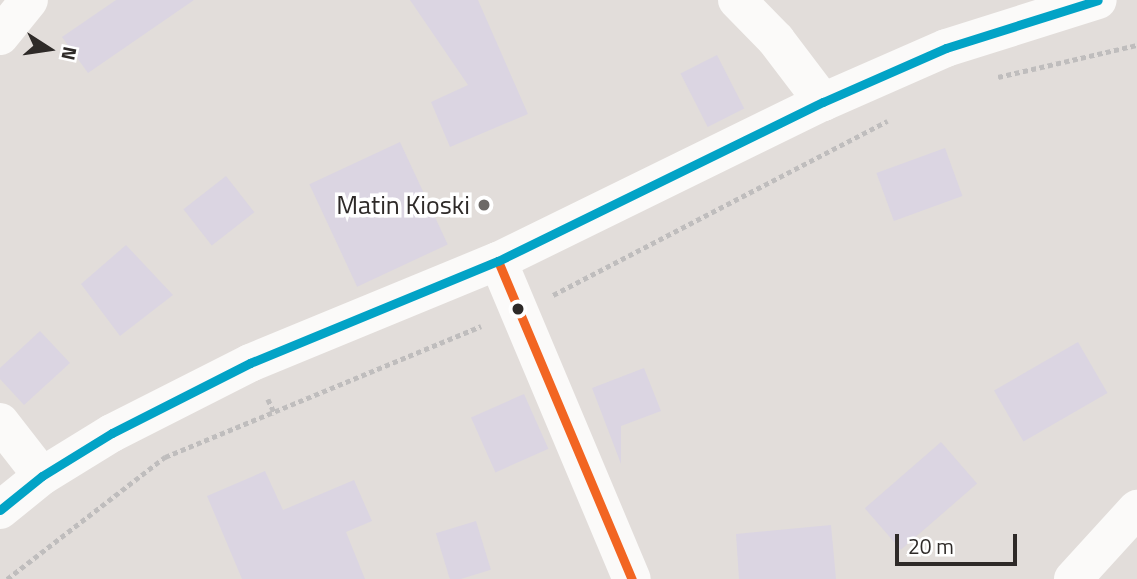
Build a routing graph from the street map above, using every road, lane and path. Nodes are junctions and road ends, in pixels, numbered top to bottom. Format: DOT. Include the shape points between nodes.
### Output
graph roads {
  1 [pos="29,0"];
  2 [pos="737,0"];
  3 [pos="1098,0"];
  4 [pos="0,36"];
  5 [pos="1137,45"];
  6 [pos="991,79"];
  7 [pos="823,102"];
  8 [pos="890,120"];
  9 [pos="498,261"];
  10 [pos="519,310"];
  11 [pos="0,422"];
  12 [pos="42,475"];
  13 [pos="1137,509"];
  14 [pos="0,510"];
  15 [pos="7,579"];
  16 [pos="632,579"];
  17 [pos="1073,579"];
  1 -- 4 [label="street"];
  2 -- 7 [label="street" via="776,40"];
  3 -- 7 [label="street" via="946,48"];
  5 -- 6 [label="path"];
  7 -- 9 [label="street"];
  8 -- 10 [label="path"];
  9 -- 10 [label="street"];
  9 -- 12 [label="street" via="250,363 123,427"];
  10 -- 15 [label="path" via="165,457"];
  10 -- 16 [label="street"];
  11 -- 12 [label="street"];
  12 -- 14 [label="street"];
  13 -- 17 [label="street"];
}
